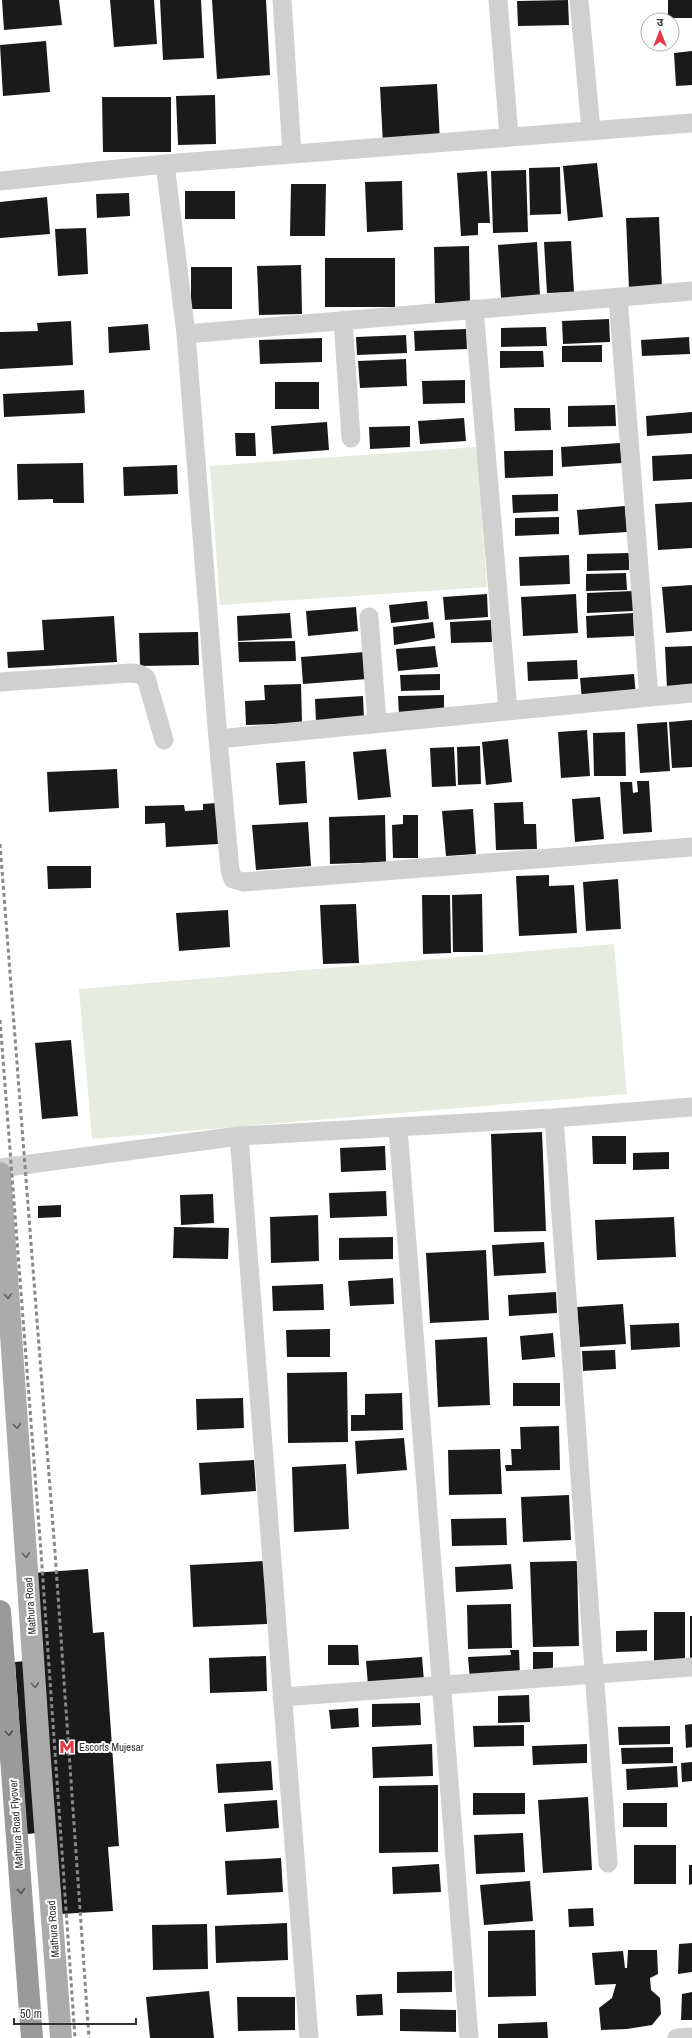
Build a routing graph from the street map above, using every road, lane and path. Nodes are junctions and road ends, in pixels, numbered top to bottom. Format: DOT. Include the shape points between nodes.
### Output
graph roads {
  1 [pos="282,0"];
  2 [pos="498,0"];
  3 [pos="579,0"];
  4 [pos="692,123"];
  5 [pos="591,130"];
  6 [pos="509,136"];
  7 [pos="292,154"];
  8 [pos="165,164"];
  9 [pos="0,181"];
  10 [pos="692,291"];
  11 [pos="618,297"];
  12 [pos="474,309"];
  13 [pos="343,320"];
  14 [pos="186,334"];
  15 [pos="351,438"];
  16 [pos="369,617"];
  17 [pos="0,682"];
  18 [pos="692,693"];
  19 [pos="649,698"];
  20 [pos="508,711"];
  21 [pos="377,724"];
  22 [pos="218,739"];
  23 [pos="164,740"];
  24 [pos="692,847"];
  25 [pos="692,1107"];
  26 [pos="554,1118"];
  27 [pos="398,1128"];
  28 [pos="238,1136"];
  29 [pos="0,1168"];
  30 [pos="0,1173"];
  31 [pos="0,1611"];
  32 [pos="692,1667"];
  33 [pos="594,1674"];
  34 [pos="441,1686"];
  35 [pos="282,1697"];
  36 [pos="608,1863"];
  37 [pos="692,2037"];
  38 [pos="32,2038"];
  39 [pos="61,2038"];
  40 [pos="309,2038"];
  41 [pos="469,2038"];
  42 [pos="677,2038"];
  1 -- 7 [label="street"];
  2 -- 6 [label="street"];
  3 -- 5 [label="street"];
  4 -- 5 [label="street"];
  5 -- 6 [label="street"];
  6 -- 7 [label="street"];
  7 -- 8 [label="street"];
  8 -- 9 [label="street"];
  8 -- 14 [label="street"];
  10 -- 11 [label="street"];
  11 -- 12 [label="street"];
  11 -- 19 [label="street"];
  12 -- 13 [label="street"];
  12 -- 20 [label="street"];
  13 -- 14 [label="street"];
  13 -- 15 [label="street"];
  14 -- 22 [label="street"];
  16 -- 21 [label="street"];
  17 -- 23 [label="street" via="131,672 139,674 146,678"];
  18 -- 19 [label="street"];
  19 -- 20 [label="street"];
  20 -- 21 [label="street"];
  21 -- 22 [label="street"];
  22 -- 24 [label="street" via="230,870 233,879 243,882"];
  25 -- 26 [label="street"];
  26 -- 27 [label="street"];
  26 -- 33 [label="street"];
  27 -- 28 [label="street"];
  27 -- 34 [label="street"];
  28 -- 29 [label="street"];
  28 -- 35 [label="street"];
  30 -- 39 [label="main road, Mathura Road, one-way"];
  31 -- 38 [label="highway, Mathura Road Flyover, one-way, bridge"];
  32 -- 33 [label="street"];
  33 -- 34 [label="street"];
  33 -- 36 [label="street"];
  34 -- 35 [label="street"];
  34 -- 41 [label="street"];
  35 -- 40 [label="street"];
  37 -- 42 [label="street"];
}
